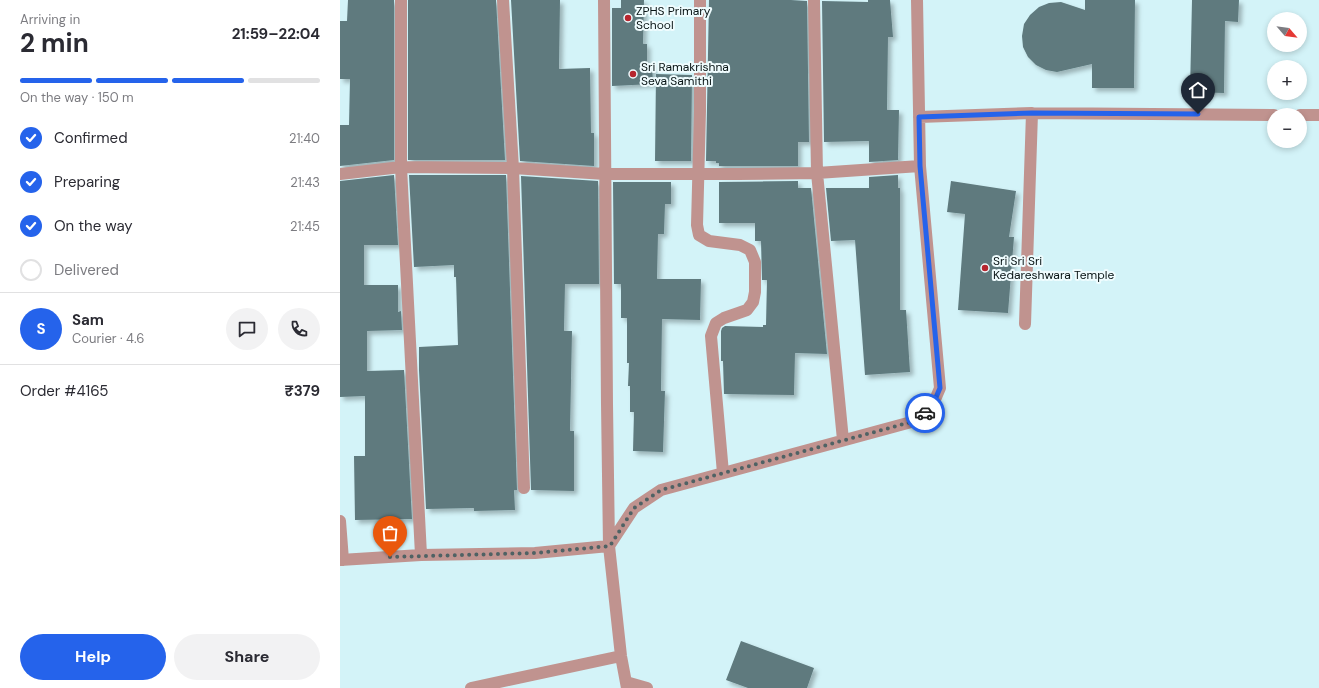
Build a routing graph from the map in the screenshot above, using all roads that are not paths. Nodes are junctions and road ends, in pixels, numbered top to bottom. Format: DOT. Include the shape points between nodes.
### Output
graph roads {
  1 [pos="401,0"];
  2 [pos="503,0"];
  3 [pos="604,0"];
  4 [pos="700,0"];
  5 [pos="814,0"];
  6 [pos="917,0"];
  7 [pos="1032,113"];
  8 [pos="1267,115"];
  9 [pos="1307,115"];
  10 [pos="1319,115"];
  11 [pos="919,117"];
  12 [pos="920,166"];
  13 [pos="401,167"];
  14 [pos="513,168"];
  15 [pos="817,173"];
  16 [pos="340,174"];
  17 [pos="605,174"];
  18 [pos="698,174"];
  19 [pos="1025,324"];
  20 [pos="843,440"];
  21 [pos="723,473"];
  22 [pos="524,488"];
  23 [pos="340,521"];
  24 [pos="610,546"];
  25 [pos="421,555"];
  26 [pos="342,560"];
  27 [pos="622,656"];
  28 [pos="627,685"];
  29 [pos="471,688"];
  30 [pos="647,688"];
  1 -- 13 [label="street"];
  2 -- 14 [label="street"];
  3 -- 17 [label="street"];
  4 -- 18 [label="street"];
  5 -- 15 [label="street"];
  6 -- 11 [label="street"];
  7 -- 8 [label="street"];
  7 -- 11 [label="street"];
  7 -- 19 [label="street"];
  9 -- 10 [label="street"];
  11 -- 12 [label="street"];
  12 -- 15 [label="street"];
  12 -- 20 [label="street" via="940,388 931,409 915,421"];
  13 -- 14 [label="street"];
  13 -- 16 [label="street"];
  13 -- 25 [label="street"];
  14 -- 17 [label="street"];
  14 -- 22 [label="street"];
  15 -- 18 [label="street"];
  15 -- 20 [label="street"];
  17 -- 18 [label="street"];
  17 -- 24 [label="street"];
  18 -- 21 [label="street" via="699,235 708,241 740,245 750,250 755,262 753,302 747,310 724,318 716,324 711,336"];
  20 -- 21 [label="street"];
  21 -- 24 [label="street" via="661,490 634,508"];
  23 -- 26 [label="street"];
  24 -- 25 [label="street" via="535,553"];
  24 -- 27 [label="street"];
  25 -- 26 [label="street"];
  27 -- 28 [label="street"];
  27 -- 29 [label="street"];
  28 -- 30 [label="street"];
}
